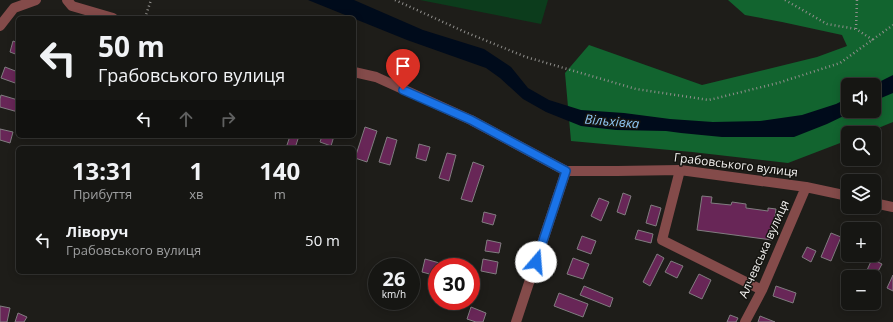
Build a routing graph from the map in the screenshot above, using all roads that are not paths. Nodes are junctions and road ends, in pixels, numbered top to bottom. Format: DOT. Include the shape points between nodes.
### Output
graph roads {
  1 [pos="36,0"];
  2 [pos="67,0"];
  3 [pos="107,16"];
  4 [pos="0,26"];
  5 [pos="356,72"];
  6 [pos="680,170"];
  7 [pos="566,171"];
  8 [pos="806,187"];
  9 [pos="841,194"];
  10 [pos="881,204"];
  11 [pos="893,207"];
  12 [pos="762,290"];
  13 [pos="516,322"];
  14 [pos="745,322"];
  1 -- 4 [label="street" via="14,8"];
  2 -- 3 [label="street" via="72,6"];
  5 -- 7 [label="street, Грабовського вулиця" via="376,77 471,120"];
  6 -- 7 [label="street, Грабовського вулиця"];
  6 -- 8 [label="street, Грабовського вулиця"];
  6 -- 12 [label="street" via="662,240"];
  7 -- 13 [label="street"];
  8 -- 9 [label="street, Грабовського вулиця"];
  8 -- 12 [label="street, Алчевська вулиця"];
  10 -- 11 [label="street"];
  12 -- 14 [label="street, Алчевська вулиця"];
}
